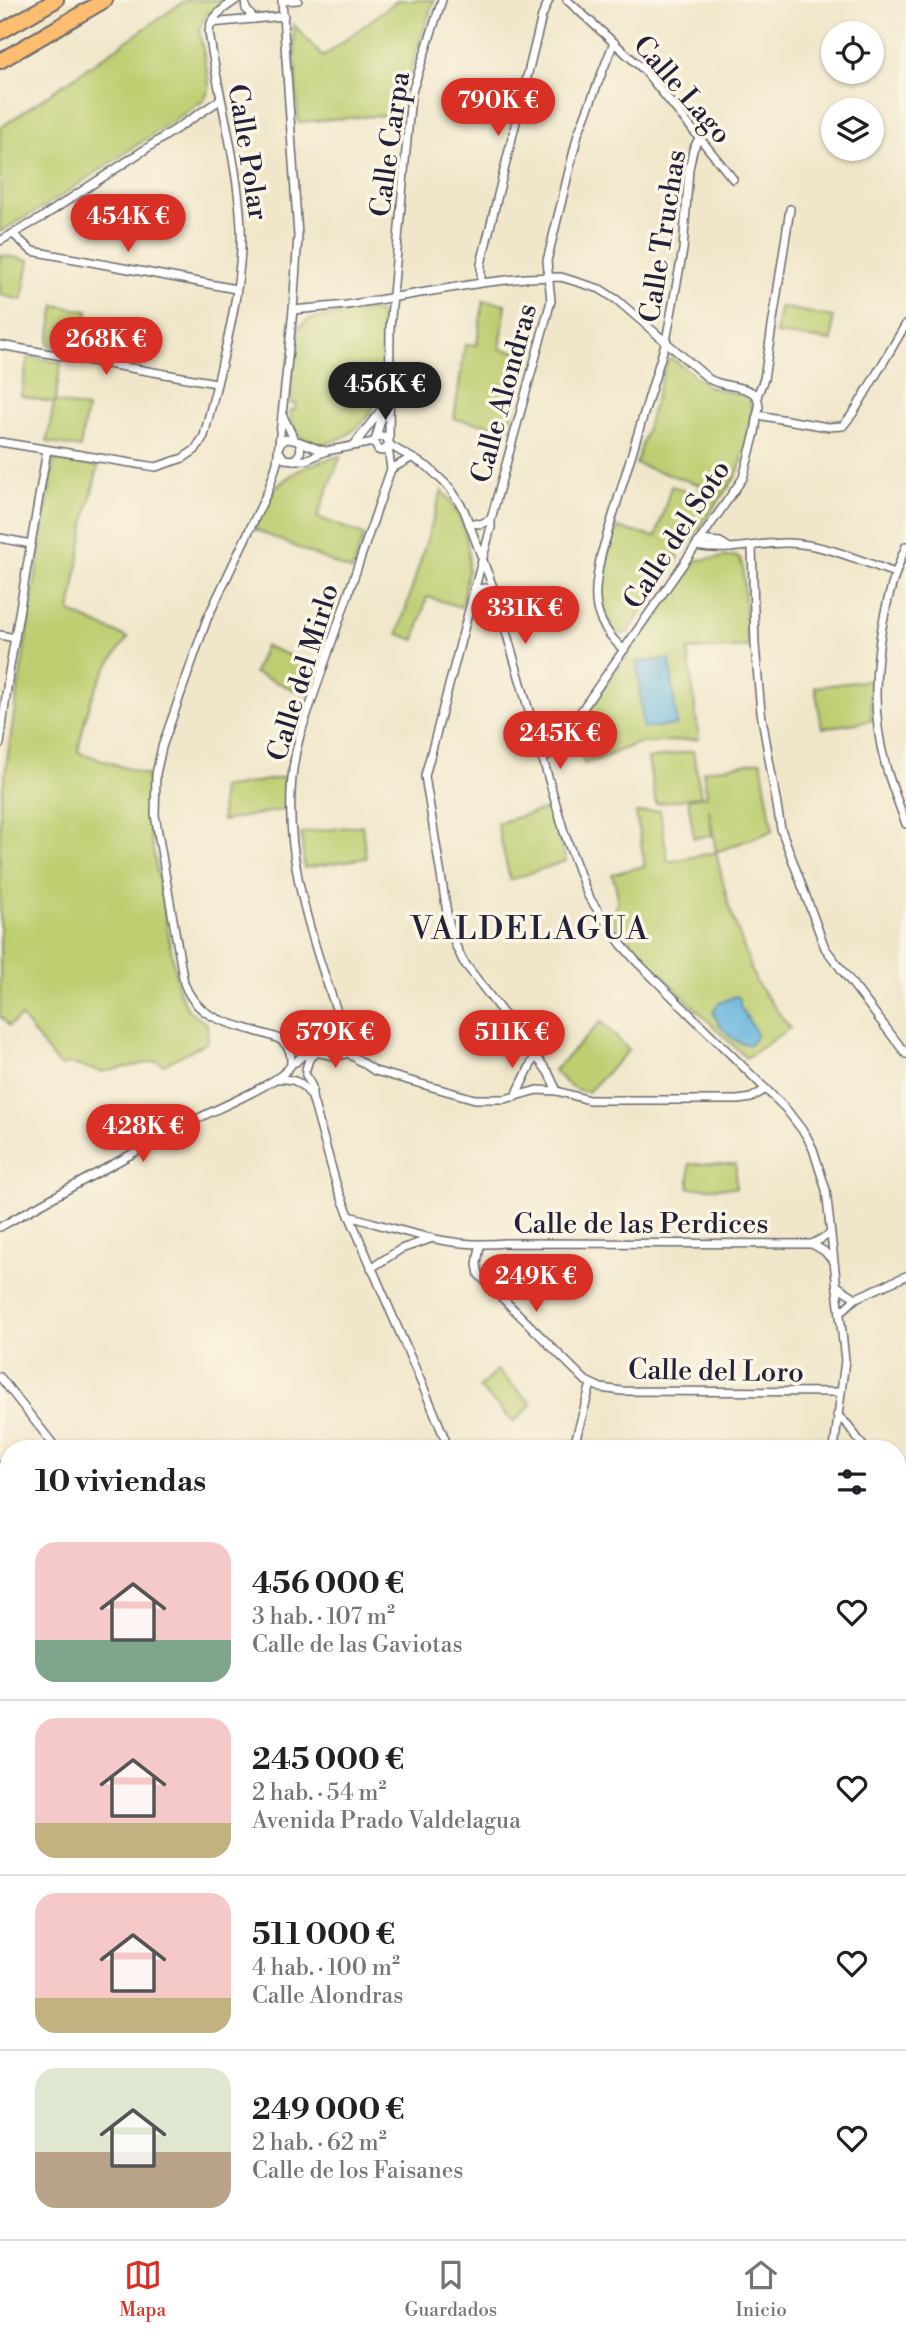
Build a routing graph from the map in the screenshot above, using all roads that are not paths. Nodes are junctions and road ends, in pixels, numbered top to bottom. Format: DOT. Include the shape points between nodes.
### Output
graph roads {
  1 [pos="56,0"];
  2 [pos="105,0"];
  3 [pos="236,0"];
  4 [pos="245,0"];
  5 [pos="298,0"];
  6 [pos="442,0"];
  7 [pos="549,0"];
  8 [pos="567,0"];
  9 [pos="282,1"];
  10 [pos="284,16"];
  11 [pos="254,19"];
  12 [pos="210,23"];
  13 [pos="0,32"];
  14 [pos="614,42"];
  15 [pos="0,61"];
  16 [pos="220,100"];
  17 [pos="699,138"];
  18 [pos="733,179"];
  19 [pos="790,209"];
  20 [pos="13,234"];
  21 [pos="0,241"];
  22 [pos="548,277"];
  23 [pos="481,283"];
  24 [pos="236,289"];
  25 [pos="392,298"];
  26 [pos="293,310"];
  27 [pos="906,324"];
  28 [pos="666,341"];
  29 [pos="0,345"];
  30 [pos="216,383"];
  31 [pos="387,394"];
  32 [pos="757,396"];
  33 [pos="385,405"];
  34 [pos="282,414"];
  35 [pos="757,415"];
  36 [pos="296,440"];
  37 [pos="375,440"];
  38 [pos="0,442"];
  39 [pos="389,444"];
  40 [pos="354,445"];
  41 [pos="280,447"];
  42 [pos="47,450"];
  43 [pos="326,452"];
  44 [pos="411,457"];
  45 [pos="295,460"];
  46 [pos="391,469"];
  47 [pos="491,519"];
  48 [pos="469,523"];
  49 [pos="712,524"];
  50 [pos="0,538"];
  51 [pos="720,542"];
  52 [pos="699,543"];
  53 [pos="31,544"];
  54 [pos="906,546"];
  55 [pos="752,547"];
  56 [pos="730,549"];
  57 [pos="483,557"];
  58 [pos="895,573"];
  59 [pos="474,589"];
  60 [pos="494,590"];
  61 [pos="0,635"];
  62 [pos="15,638"];
  63 [pos="624,650"];
  64 [pos="9,671"];
  65 [pos="0,674"];
  66 [pos="562,738"];
  67 [pos="0,744"];
  68 [pos="539,745"];
  69 [pos="542,759"];
  70 [pos="906,824"];
  71 [pos="318,1052"];
  72 [pos="348,1053"];
  73 [pos="906,1054"];
  74 [pos="535,1056"];
  75 [pos="293,1071"];
  76 [pos="306,1072"];
  77 [pos="766,1089"];
  78 [pos="557,1091"];
  79 [pos="312,1097"];
  80 [pos="515,1097"];
  81 [pos="349,1216"];
  82 [pos="0,1227"];
  83 [pos="405,1231"];
  84 [pos="830,1234"];
  85 [pos="430,1239"];
  86 [pos="812,1244"];
  87 [pos="480,1246"];
  88 [pos="405,1247"];
  89 [pos="834,1261"];
  90 [pos="371,1268"];
  91 [pos="906,1276"];
  92 [pos="837,1286"];
  93 [pos="856,1298"];
  94 [pos="840,1313"];
  95 [pos="0,1377"];
  96 [pos="592,1384"];
  97 [pos="841,1392"];
  98 [pos="837,1415"];
  99 [pos="50,1440"];
  100 [pos="445,1440"];
  101 [pos="576,1440"];
  102 [pos="837,1440"];
  103 [pos="859,1440"];
  1 -- 13 [label="highway"];
  2 -- 15 [label="highway"];
  3 -- 12 [label="street"];
  4 -- 11 [label="street"];
  5 -- 9 [label="street"];
  6 -- 25 [label="street, Calle Carpa" via="411,95"];
  7 -- 23 [label="street" via="481,264"];
  8 -- 14 [label="street, Calle Lago"];
  9 -- 10 [label="street"];
  10 -- 11 [label="street"];
  10 -- 26 [label="street" via="298,236"];
  11 -- 12 [label="street"];
  12 -- 16 [label="street, Calle Polar"];
  14 -- 17 [label="street, Calle Lago" via="644,70"];
  14 -- 22 [label="street, Calle Alondras" via="578,134 547,261"];
  16 -- 20 [label="street"];
  16 -- 24 [label="street, Calle Polar" via="239,197"];
  17 -- 18 [label="street, Calle Lago"];
  17 -- 28 [label="street, Calle Truchas" via="689,169 683,250"];
  19 -- 32 [label="street, Calle del Soto" via="764,379"];
  20 -- 21 [label="street"];
  20 -- 24 [label="street" via="32,251"];
  22 -- 23 [label="street"];
  22 -- 28 [label="street" via="600,289"];
  22 -- 47 [label="street, Calle Alondras" via="551,301"];
  23 -- 25 [label="street"];
  24 -- 30 [label="street, Calle Polar"];
  25 -- 26 [label="street"];
  25 -- 31 [label="street, Calle Carpa"];
  26 -- 34 [label="street"];
  27 -- 35 [label="street" via="843,426 828,428"];
  28 -- 32 [label="street" via="718,384"];
  28 -- 63 [label="street, Calle Truchas" via="595,587 601,622"];
  29 -- 30 [label="street"];
  30 -- 42 [label="street, Calle Polar" via="204,436 183,458 156,467"];
  31 -- 33 [label="street"];
  31 -- 39 [label="street, Calle del Mirlo"];
  32 -- 35 [label="street, Calle del Soto"];
  33 -- 37 [label="street"];
  33 -- 40 [label="street"];
  34 -- 36 [label="street"];
  34 -- 41 [label="street"];
  35 -- 49 [label="street, Calle del Soto" via="743,478"];
  36 -- 41 [label="street" via="286,439"];
  36 -- 43 [label="street"];
  36 -- 45 [label="street" via="301,448"];
  37 -- 39 [label="street" via="380,435"];
  37 -- 39 [label="street" via="378,450"];
  37 -- 40 [label="street"];
  38 -- 42 [label="street"];
  39 -- 44 [label="street"];
  39 -- 46 [label="street, Calle del Mirlo"];
  40 -- 43 [label="street"];
  41 -- 45 [label="street" via="284,459"];
  41 -- 75 [label="street" via="268,491 207,619 162,747 155,815 189,995 216,1018 281,1040 290,1051"];
  42 -- 53 [label="street"];
  43 -- 45 [label="street"];
  44 -- 46 [label="street"];
  44 -- 48 [label="street" via="450,488"];
  46 -- 72 [label="street, Calle del Mirlo" via="291,773 302,899"];
  47 -- 48 [label="street, Calle Alondras"];
  47 -- 57 [label="street, Calle Alondras"];
  48 -- 57 [label="street"];
  49 -- 51 [label="street"];
  49 -- 52 [label="street, Calle del Soto"];
  50 -- 53 [label="street"];
  51 -- 52 [label="street"];
  51 -- 56 [label="street"];
  52 -- 56 [label="street" via="713,550"];
  52 -- 63 [label="street, Calle del Soto"];
  53 -- 62 [label="street"];
  54 -- 58 [label="street"];
  55 -- 56 [label="street"];
  55 -- 58 [label="street" via="790,543 814,547"];
  55 -- 73 [label="street" via="761,712 781,830 825,948"];
  57 -- 59 [label="street, Calle Alondras"];
  57 -- 60 [label="street"];
  58 -- 70 [label="street" via="876,667 875,699 884,762"];
  59 -- 60 [label="street"];
  59 -- 74 [label="street, Calle Alondras" via="425,781 455,944"];
  60 -- 68 [label="street"];
  61 -- 62 [label="street"];
  62 -- 64 [label="street"];
  63 -- 66 [label="street, Calle del Soto"];
  64 -- 65 [label="street"];
  64 -- 67 [label="street"];
  66 -- 68 [label="street"];
  66 -- 69 [label="street, Calle del Soto"];
  68 -- 69 [label="street"];
  69 -- 77 [label="street" via="576,867 598,912 636,961"];
  71 -- 72 [label="street" via="338,1057"];
  71 -- 75 [label="street" via="310,1051"];
  71 -- 76 [label="street" via="309,1059"];
  72 -- 80 [label="street" via="374,1071 460,1097"];
  74 -- 78 [label="street, Calle Alondras"];
  74 -- 80 [label="street"];
  75 -- 76 [label="street"];
  75 -- 76 [label="street" via="303,1064"];
  75 -- 79 [label="street"];
  75 -- 82 [label="street"];
  76 -- 79 [label="street"];
  77 -- 78 [label="street" via="751,1098 722,1101 589,1100"];
  77 -- 84 [label="street" via="794,1119 813,1149 826,1190"];
  78 -- 80 [label="street" via="537,1090"];
  79 -- 81 [label="street"];
  81 -- 83 [label="street, Calle de las Perdices"];
  81 -- 90 [label="street"];
  83 -- 85 [label="street, Calle de las Perdices"];
  83 -- 88 [label="street"];
  84 -- 86 [label="street, Calle de las Perdices"];
  84 -- 89 [label="street"];
  85 -- 87 [label="street, Calle de las Perdices"];
  85 -- 88 [label="street, Calle de las Perdices"];
  86 -- 87 [label="street, Calle de las Perdices"];
  86 -- 89 [label="street"];
  87 -- 96 [label="street" via="479,1275"];
  88 -- 90 [label="street, Calle de las Perdices"];
  89 -- 92 [label="street"];
  90 -- 100 [label="street"];
  91 -- 93 [label="street"];
  92 -- 93 [label="street"];
  92 -- 94 [label="street"];
  93 -- 94 [label="street"];
  94 -- 97 [label="street" via="845,1360"];
  95 -- 99 [label="street"];
  96 -- 97 [label="street, Calle del Loro" via="622,1391"];
  96 -- 101 [label="street"];
  97 -- 98 [label="street"];
  98 -- 102 [label="street"];
  98 -- 103 [label="street"];
}
